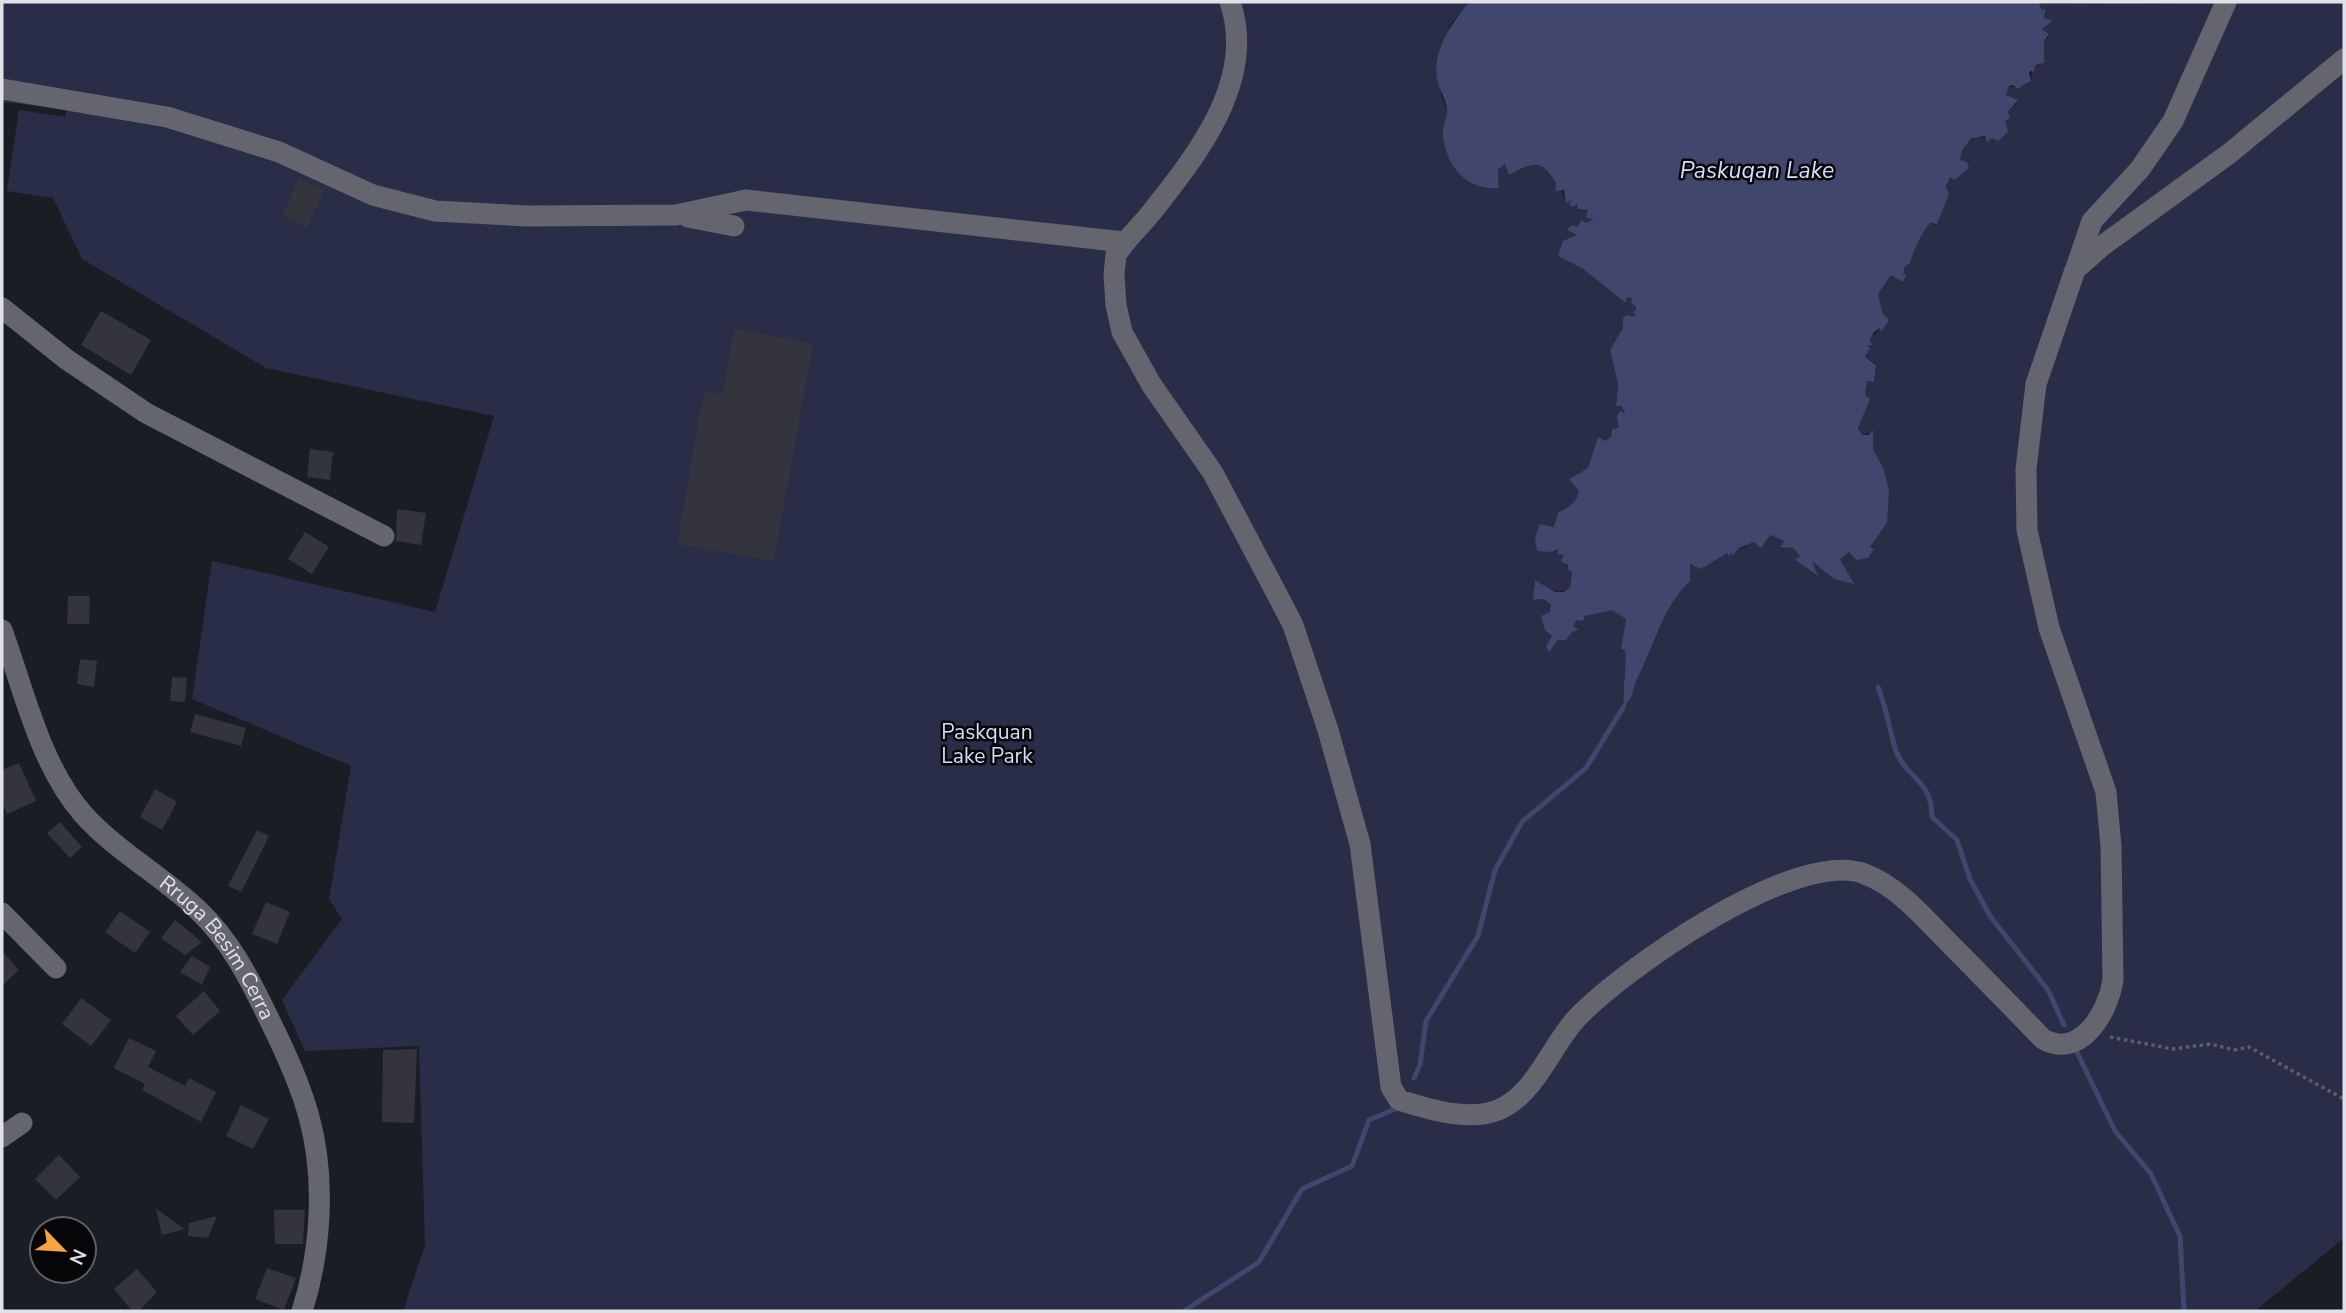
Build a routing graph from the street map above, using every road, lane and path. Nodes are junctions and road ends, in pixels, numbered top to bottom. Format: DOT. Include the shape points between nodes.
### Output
graph roads {
  1 [pos="1230,2"];
  2 [pos="2226,2"];
  3 [pos="2344,59"];
  4 [pos="2,89"];
  5 [pos="676,215"];
  6 [pos="734,226"];
  7 [pos="1124,242"];
  8 [pos="2075,270"];
  9 [pos="2,308"];
  10 [pos="384,536"];
  11 [pos="2,630"];
  12 [pos="2,913"];
  13 [pos="56,968"];
  14 [pos="2088,1031"];
  15 [pos="2344,1099"];
  16 [pos="22,1123"];
  17 [pos="2,1137"];
  18 [pos="302,1311"];
  1 -- 7 [label="street" via="1239,40 1228,90 1192,160"];
  2 -- 8 [label="street" via="2173,121 2140,169 2092,221"];
  3 -- 8 [label="street" via="2230,153"];
  4 -- 5 [label="street" via="167,117 279,152 373,195 435,211"];
  5 -- 6 [label="street"];
  5 -- 7 [label="street" via="746,200"];
  7 -- 14 [label="street" via="1116,255 1114,274 1122,332 1151,384 1213,473 1293,625 1328,730 1360,844 1391,1087 1399,1100 1439,1111 1480,1114 1498,1110 1529,1086 1577,1018 1648,958 1755,896 1810,872 1832,869 1868,875 1899,894 2043,1039 2071,1044"];
  8 -- 14 [label="street" via="2036,384 2024,503 2049,628 2107,804 2113,981 2103,1013"];
  9 -- 10 [label="street" via="66,359 146,413"];
  11 -- 18 [label="street, Rruga Besim Cerra" via="44,746 75,803 105,835 197,909 220,934 242,964 296,1076 317,1161 316,1250"];
  12 -- 13 [label="street"];
  14 -- 15 [label="path" via="2174,1049 2210,1044 2234,1050 2249,1048"];
  16 -- 17 [label="street"];
}
